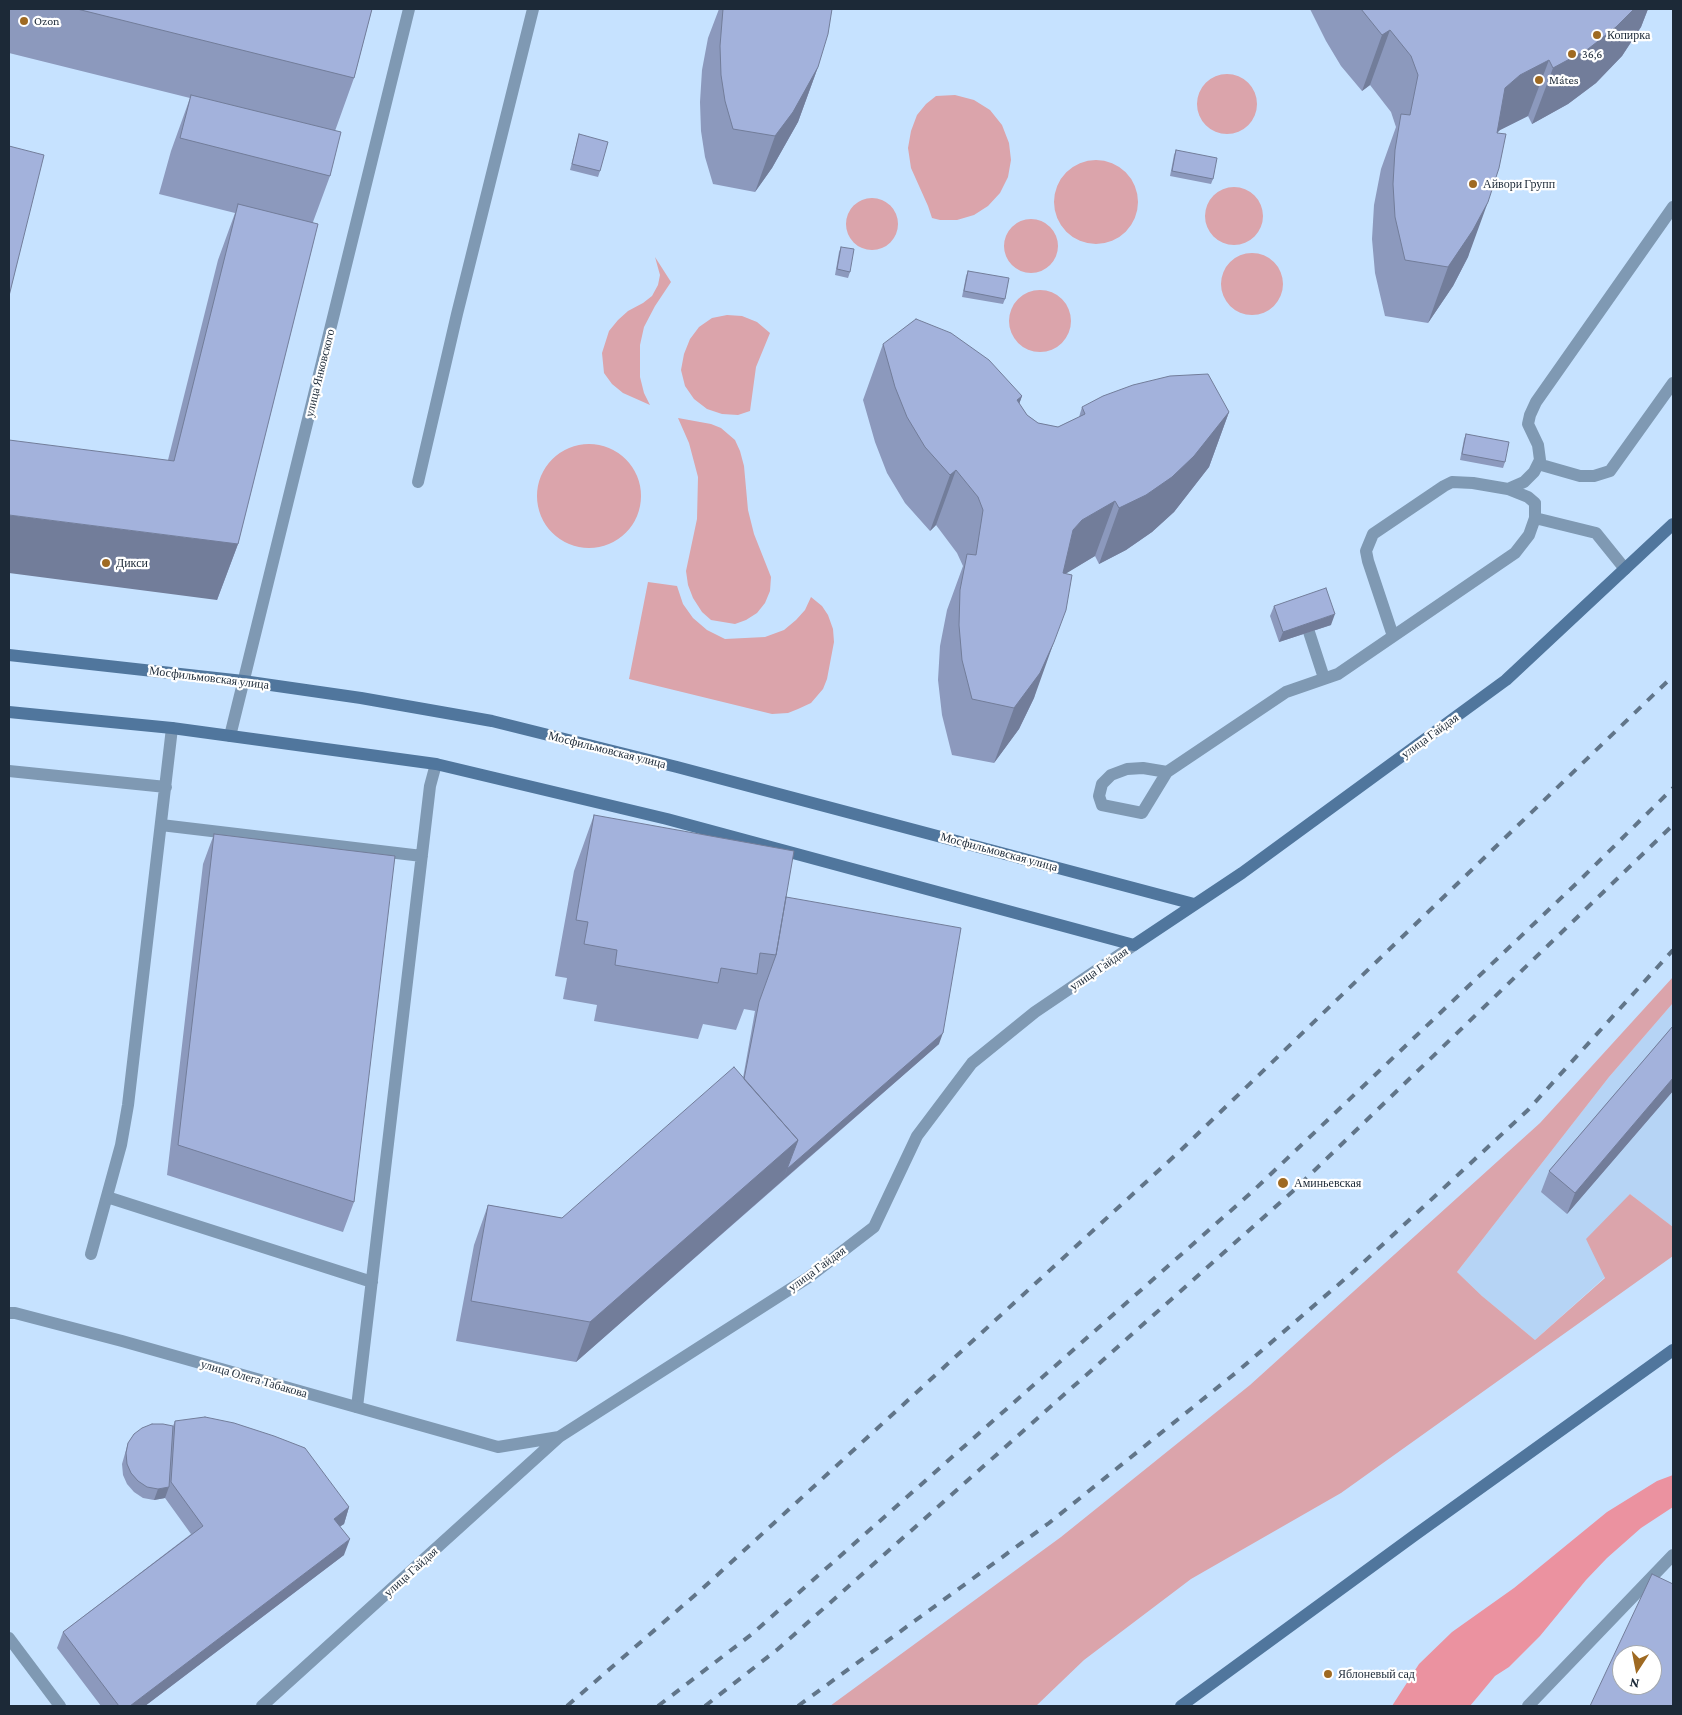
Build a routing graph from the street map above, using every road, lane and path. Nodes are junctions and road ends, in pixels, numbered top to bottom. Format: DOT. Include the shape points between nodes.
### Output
graph roads {
  1 [pos="409,9"];
  2 [pos="533,9"];
  3 [pos="1673,207"];
  4 [pos="1673,383"];
  5 [pos="1538,464"];
  6 [pos="418,482"];
  7 [pos="1508,489"];
  8 [pos="1535,518"];
  9 [pos="1673,524"];
  10 [pos="1626,569"];
  11 [pos="1309,632"];
  12 [pos="1393,636"];
  13 [pos="9,656"];
  14 [pos="1324,678"];
  15 [pos="243,681"];
  16 [pos="9,712"];
  17 [pos="172,728"];
  18 [pos="230,736"];
  19 [pos="436,764"];
  20 [pos="9,771"];
  21 [pos="1167,772"];
  22 [pos="166,787"];
  23 [pos="161,825"];
  24 [pos="422,856"];
  25 [pos="1194,904"];
  26 [pos="1134,945"];
  27 [pos="107,1197"];
  28 [pos="91,1254"];
  29 [pos="372,1282"];
  30 [pos="9,1313"];
  31 [pos="1673,1350"];
  32 [pos="357,1407"];
  33 [pos="559,1437"];
  34 [pos="498,1447"];
  35 [pos="1673,1555"];
  36 [pos="9,1638"];
  37 [pos="60,1706"];
  38 [pos="262,1706"];
  39 [pos="1181,1706"];
  40 [pos="1528,1706"];
  1 -- 15 [label="street, улица Янковского"];
  2 -- 6 [label="street"];
  3 -- 5 [label="street" via="1533,409 1528,424 1538,446"];
  4 -- 5 [label="street" via="1610,471 1580,476"];
  5 -- 7 [label="street" via="1524,482"];
  7 -- 8 [label="street" via="1528,497 1535,504"];
  7 -- 12 [label="street" via="1452,482 1373,534 1366,551"];
  8 -- 10 [label="street" via="1596,533"];
  8 -- 12 [label="street" via="1529,535 1515,553"];
  9 -- 10 [label="street, улица Гайдая"];
  10 -- 25 [label="street, улица Гайдая" via="1506,680 1242,873"];
  11 -- 14 [label="street"];
  12 -- 14 [label="street" via="1338,674"];
  13 -- 15 [label="street, Мосфильмовская улица"];
  14 -- 21 [label="street" via="1286,692"];
  15 -- 18 [label="street, улица Янковского"];
  15 -- 25 [label="street, Мосфильмовская улица" via="492,722 677,767"];
  16 -- 17 [label="street"];
  17 -- 18 [label="street"];
  17 -- 22 [label="street"];
  18 -- 19 [label="street"];
  19 -- 24 [label="street" via="430,786"];
  19 -- 26 [label="street" via="667,819"];
  20 -- 22 [label="street"];
  21 -- 21 [label="street" via="1142,814 1102,805 1099,796 1102,784 1112,775 1127,769 1143,768"];
  22 -- 23 [label="street"];
  23 -- 24 [label="street"];
  23 -- 27 [label="street" via="128,1105"];
  24 -- 29 [label="street"];
  25 -- 26 [label="street, улица Гайдая"];
  26 -- 33 [label="street, улица Гайдая" via="1035,1012 972,1063 917,1136 874,1226 809,1277"];
  27 -- 28 [label="street"];
  27 -- 29 [label="street"];
  29 -- 32 [label="street"];
  30 -- 32 [label="street, улица Олега Табакова"];
  31 -- 39 [label="street"];
  32 -- 34 [label="street, улица Олега Табакова"];
  33 -- 34 [label="street, улица Гайдая"];
  33 -- 38 [label="street, улица Гайдая"];
  35 -- 40 [label="street"];
  36 -- 37 [label="street"];
}
